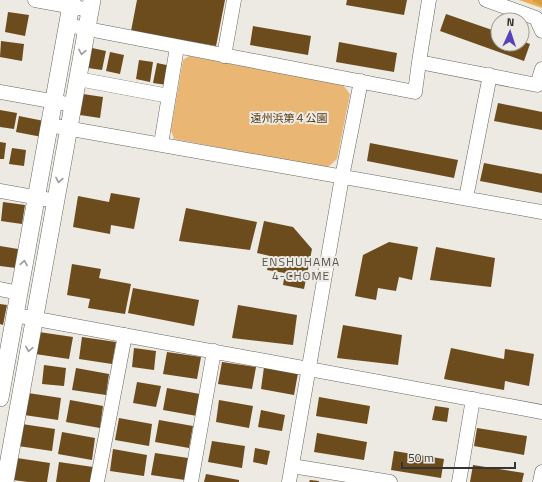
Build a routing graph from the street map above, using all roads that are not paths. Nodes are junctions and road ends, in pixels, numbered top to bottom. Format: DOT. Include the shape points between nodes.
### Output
graph roads {
  1 [pos="35,0"];
  2 [pos="234,0"];
  3 [pos="429,0"];
  4 [pos="486,0"];
  5 [pos="71,3"];
  6 [pos="91,5"];
  7 [pos="67,25"];
  8 [pos="87,29"];
  9 [pos="542,31"];
  10 [pos="177,46"];
  11 [pos="224,56"];
  12 [pos="419,62"];
  13 [pos="542,69"];
  14 [pos="490,76"];
  15 [pos="78,79"];
  16 [pos="361,81"];
  17 [pos="0,92"];
  18 [pos="169,96"];
  19 [pos="54,102"];
  20 [pos="73,105"];
  21 [pos="49,125"];
  22 [pos="69,128"];
  23 [pos="161,144"];
  24 [pos="342,177"];
  25 [pos="0,191"];
  26 [pos="36,197"];
  27 [pos="466,198"];
  28 [pos="56,200"];
  29 [pos="542,212"];
  30 [pos="0,289"];
  31 [pos="19,293"];
  32 [pos="15,315"];
  33 [pos="34,318"];
  34 [pos="125,335"];
  35 [pos="214,351"];
  36 [pos="309,369"];
  37 [pos="1,391"];
  38 [pos="21,391"];
  39 [pos="473,399"];
  40 [pos="542,412"];
  41 [pos="292,466"];
  42 [pos="542,472"];
  43 [pos="370,480"];
  44 [pos="5,482"];
  45 [pos="97,482"];
  46 [pos="191,482"];
  47 [pos="289,482"];
  48 [pos="390,482"];
  49 [pos="459,482"];
  50 [pos="540,482"];
  1 -- 5 [label="street"];
  2 -- 11 [label="street"];
  3 -- 12 [label="street"];
  4 -- 9 [label="street" via="536,18"];
  5 -- 6 [label="street"];
  5 -- 7 [label="street"];
  6 -- 8 [label="street"];
  7 -- 8 [label="street"];
  7 -- 19 [label="street"];
  8 -- 10 [label="street"];
  8 -- 15 [label="street, one-way"];
  10 -- 11 [label="street"];
  10 -- 18 [label="street"];
  11 -- 16 [label="street"];
  12 -- 14 [label="street"];
  12 -- 16 [label="street" via="415,92"];
  13 -- 14 [label="street" via="538,84"];
  14 -- 27 [label="street"];
  15 -- 18 [label="street"];
  15 -- 20 [label="street"];
  16 -- 24 [label="street"];
  17 -- 19 [label="street"];
  18 -- 23 [label="street"];
  19 -- 20 [label="street"];
  19 -- 21 [label="street"];
  20 -- 22 [label="street"];
  21 -- 22 [label="street"];
  21 -- 26 [label="street"];
  22 -- 23 [label="street"];
  22 -- 28 [label="street, one-way"];
  23 -- 24 [label="street"];
  24 -- 27 [label="street"];
  24 -- 36 [label="street"];
  25 -- 26 [label="street"];
  26 -- 28 [label="street"];
  31 -- 26 [label="street, one-way"];
  27 -- 29 [label="street"];
  28 -- 33 [label="street"];
  30 -- 31 [label="street"];
  31 -- 32 [label="street"];
  32 -- 33 [label="street"];
  32 -- 37 [label="street"];
  33 -- 34 [label="street"];
  33 -- 38 [label="street, one-way"];
  34 -- 35 [label="street"];
  34 -- 45 [label="street"];
  35 -- 36 [label="street"];
  35 -- 46 [label="street"];
  36 -- 39 [label="street"];
  36 -- 41 [label="street"];
  37 -- 38 [label="street"];
  38 -- 44 [label="street"];
  39 -- 40 [label="street"];
  39 -- 49 [label="street"];
  41 -- 43 [label="street"];
  41 -- 47 [label="street"];
  42 -- 50 [label="street"];
  43 -- 48 [label="street"];
}
